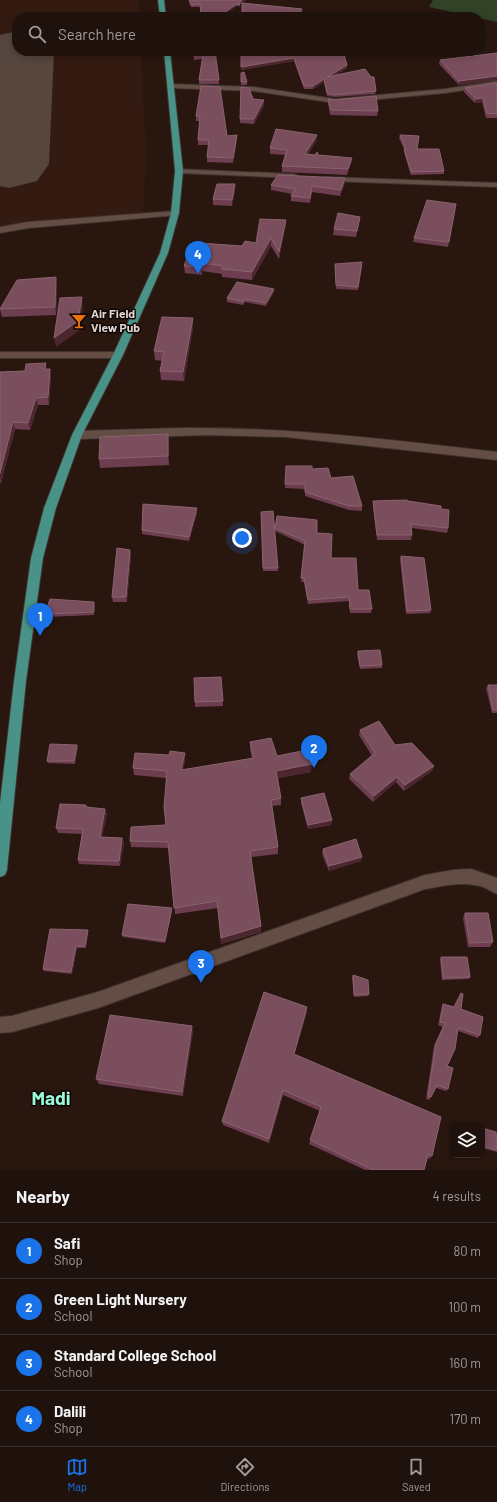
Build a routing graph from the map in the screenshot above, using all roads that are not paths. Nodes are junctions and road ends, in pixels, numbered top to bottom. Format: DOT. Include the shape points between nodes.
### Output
graph roads {
  1 [pos="161,0"];
  2 [pos="162,12"];
  3 [pos="168,56"];
  4 [pos="497,83"];
  5 [pos="171,86"];
  6 [pos="179,171"];
  7 [pos="304,177"];
  8 [pos="318,178"];
  9 [pos="497,185"];
  10 [pos="176,213"];
  11 [pos="0,230"];
  12 [pos="0,354"];
  13 [pos="118,355"];
  14 [pos="77,435"];
  15 [pos="497,456"];
  16 [pos="0,870"];
  17 [pos="497,887"];
  18 [pos="0,1025"];
  1 -- 2 [label="main road"];
  3 -- 5 [label="main road"];
  4 -- 5 [label="street" via="438,92 335,101 254,89"];
  5 -- 6 [label="main road"];
  6 -- 7 [label="street"];
  6 -- 10 [label="main road"];
  8 -- 9 [label="street"];
  10 -- 11 [label="street" via="28,225"];
  10 -- 13 [label="main road" via="164,253"];
  12 -- 13 [label="street"];
  13 -- 14 [label="main road"];
  14 -- 15 [label="street" via="165,431 286,433"];
  14 -- 16 [label="main road" via="50,508 37,558 20,681"];
  17 -- 18 [label="street" via="488,880 471,876 425,882 98,1000"];
}
